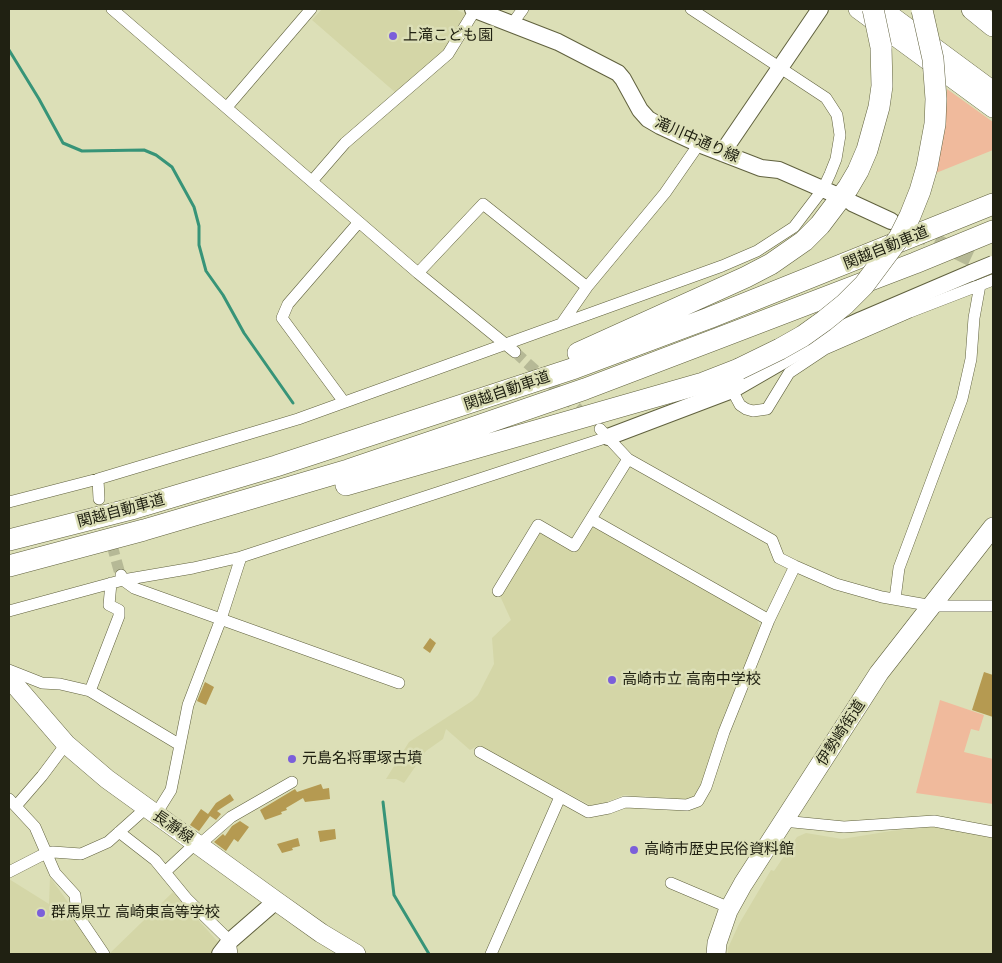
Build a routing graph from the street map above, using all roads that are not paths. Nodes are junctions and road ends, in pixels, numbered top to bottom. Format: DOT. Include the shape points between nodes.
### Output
graph roads {
  1 [pos="112,9"];
  2 [pos="311,9"];
  3 [pos="474,9"];
  4 [pos="523,9"];
  5 [pos="691,9"];
  6 [pos="820,9"];
  7 [pos="858,9"];
  8 [pos="874,9"];
  9 [pos="882,9"];
  10 [pos="972,9"];
  11 [pos="922,10"];
  12 [pos="512,24"];
  13 [pos="993,26"];
  14 [pos="779,68"];
  15 [pos="993,92"];
  16 [pos="227,107"];
  17 [pos="993,108"];
  18 [pos="699,144"];
  19 [pos="722,153"];
  20 [pos="312,181"];
  21 [pos="829,191"];
  22 [pos="852,203"];
  23 [pos="993,204"];
  24 [pos="891,221"];
  25 [pos="359,222"];
  26 [pos="993,231"];
  27 [pos="993,264"];
  28 [pos="993,268"];
  29 [pos="418,273"];
  30 [pos="976,273"];
  31 [pos="993,280"];
  32 [pos="587,287"];
  33 [pos="562,323"];
  34 [pos="510,348"];
  35 [pos="732,390"];
  36 [pos="344,402"];
  37 [pos="436,415"];
  38 [pos="604,433"];
  39 [pos="628,459"];
  40 [pos="98,479"];
  41 [pos="99,498"];
  42 [pos="9,502"];
  43 [pos="591,519"];
  44 [pos="993,527"];
  45 [pos="144,530"];
  46 [pos="9,540"];
  47 [pos="241,557"];
  48 [pos="9,566"];
  49 [pos="795,566"];
  50 [pos="118,579"];
  51 [pos="498,591"];
  52 [pos="895,599"];
  53 [pos="933,606"];
  54 [pos="993,606"];
  55 [pos="9,611"];
  56 [pos="220,619"];
  57 [pos="769,620"];
  58 [pos="9,670"];
  59 [pos="9,678"];
  60 [pos="399,683"];
  61 [pos="90,692"];
  62 [pos="66,744"];
  63 [pos="180,745"];
  64 [pos="480,752"];
  65 [pos="292,782"];
  66 [pos="560,797"];
  67 [pos="12,802"];
  68 [pos="151,811"];
  69 [pos="784,821"];
  70 [pos="119,832"];
  71 [pos="993,832"];
  72 [pos="198,844"];
  73 [pos="46,854"];
  74 [pos="9,872"];
  75 [pos="165,872"];
  76 [pos="671,883"];
  77 [pos="276,901"];
  78 [pos="730,908"];
  79 [pos="231,947"];
  80 [pos="104,954"];
  81 [pos="220,954"];
  82 [pos="356,954"];
  83 [pos="491,954"];
  84 [pos="716,954"];
  1 -- 16 [label="street"];
  2 -- 16 [label="street"];
  3 -- 12 [label="street, 滝川中通り線"];
  3 -- 20 [label="street" via="448,54 345,143"];
  4 -- 12 [label="street"];
  5 -- 14 [label="street"];
  6 -- 14 [label="street"];
  7 -- 17 [label="main road"];
  8 -- 37 [label="highway, bridge" via="882,66 874,130 858,171 839,202 804,240 746,277"];
  9 -- 15 [label="main road"];
  10 -- 13 [label="highway"];
  11 -- 45 [label="highway, bridge" via="933,59 935,124 927,167 910,216 899,238 864,285 838,310 803,336 739,369 703,383 290,500"];
  12 -- 18 [label="street, 滝川中通り線" via="558,42 618,73 648,119"];
  14 -- 19 [label="street"];
  14 -- 21 [label="street" via="826,98 837,115 840,135"];
  16 -- 20 [label="street"];
  18 -- 19 [label="street, 滝川中通り線"];
  18 -- 32 [label="street" via="665,193"];
  19 -- 21 [label="street, 滝川中通り線" via="762,168 779,170"];
  20 -- 25 [label="street"];
  21 -- 33 [label="street" via="794,227 757,251"];
  22 -- 24 [label="street"];
  23 -- 37 [label="highway, 関越自動車道" via="700,321"];
  25 -- 29 [label="street"];
  25 -- 36 [label="street" via="288,304 282,318"];
  26 -- 45 [label="highway, 関越自動車道" via="585,389 348,470"];
  27 -- 30 [label="street, bridge"];
  28 -- 30 [label="street"];
  29 -- 32 [label="street" via="483,204"];
  29 -- 34 [label="street"];
  30 -- 31 [label="street"];
  30 -- 35 [label="street" via="822,338"];
  30 -- 35 [label="street" via="910,312 825,349 789,373 767,409 746,409"];
  30 -- 52 [label="street" via="971,359 962,399 899,568"];
  32 -- 33 [label="street"];
  33 -- 34 [label="street"];
  34 -- 36 [label="street"];
  35 -- 38 [label="street"];
  36 -- 40 [label="street"];
  37 -- 46 [label="highway, 関越自動車道" via="144,506"];
  38 -- 39 [label="street"];
  38 -- 47 [label="street"];
  39 -- 43 [label="street"];
  39 -- 49 [label="street" via="772,540 780,558"];
  40 -- 41 [label="street"];
  40 -- 42 [label="street"];
  43 -- 51 [label="street" via="574,546 538,524"];
  43 -- 57 [label="street"];
  44 -- 53 [label="main road, 伊勢崎街道"];
  45 -- 48 [label="highway, 関越自動車道"];
  47 -- 50 [label="street"];
  47 -- 56 [label="street"];
  49 -- 52 [label="street" via="836,584"];
  49 -- 57 [label="street"];
  50 -- 55 [label="street"];
  50 -- 56 [label="street" via="134,588"];
  50 -- 61 [label="street" via="109,605 119,610 119,616"];
  52 -- 53 [label="street"];
  53 -- 54 [label="street"];
  53 -- 69 [label="main road, 伊勢崎街道" via="880,673"];
  56 -- 60 [label="street"];
  56 -- 63 [label="street" via="188,705"];
  57 -- 66 [label="street" via="724,732 706,787 698,800 687,805 625,802 588,812"];
  58 -- 61 [label="street" via="42,683"];
  59 -- 62 [label="main road, 長瀞線"];
  61 -- 63 [label="street"];
  62 -- 67 [label="street" via="42,776"];
  62 -- 68 [label="main road, 長瀞線"];
  63 -- 68 [label="street" via="172,790"];
  64 -- 66 [label="street"];
  65 -- 72 [label="street" via="231,817"];
  66 -- 83 [label="street"];
  67 -- 73 [label="street" via="35,827"];
  68 -- 70 [label="street"];
  68 -- 72 [label="main road, 長瀞線"];
  69 -- 71 [label="street" via="844,828 934,821"];
  69 -- 78 [label="main road, 伊勢崎街道"];
  70 -- 73 [label="street" via="108,842 81,854"];
  70 -- 75 [label="street"];
  72 -- 75 [label="street"];
  72 -- 77 [label="main road, 長瀞線"];
  73 -- 74 [label="street"];
  73 -- 80 [label="street" via="55,874 74,895 77,914"];
  75 -- 79 [label="street"];
  76 -- 78 [label="street"];
  77 -- 79 [label="street"];
  77 -- 82 [label="main road, 長瀞線"];
  78 -- 84 [label="main road, 伊勢崎街道"];
  79 -- 81 [label="street"];
}
